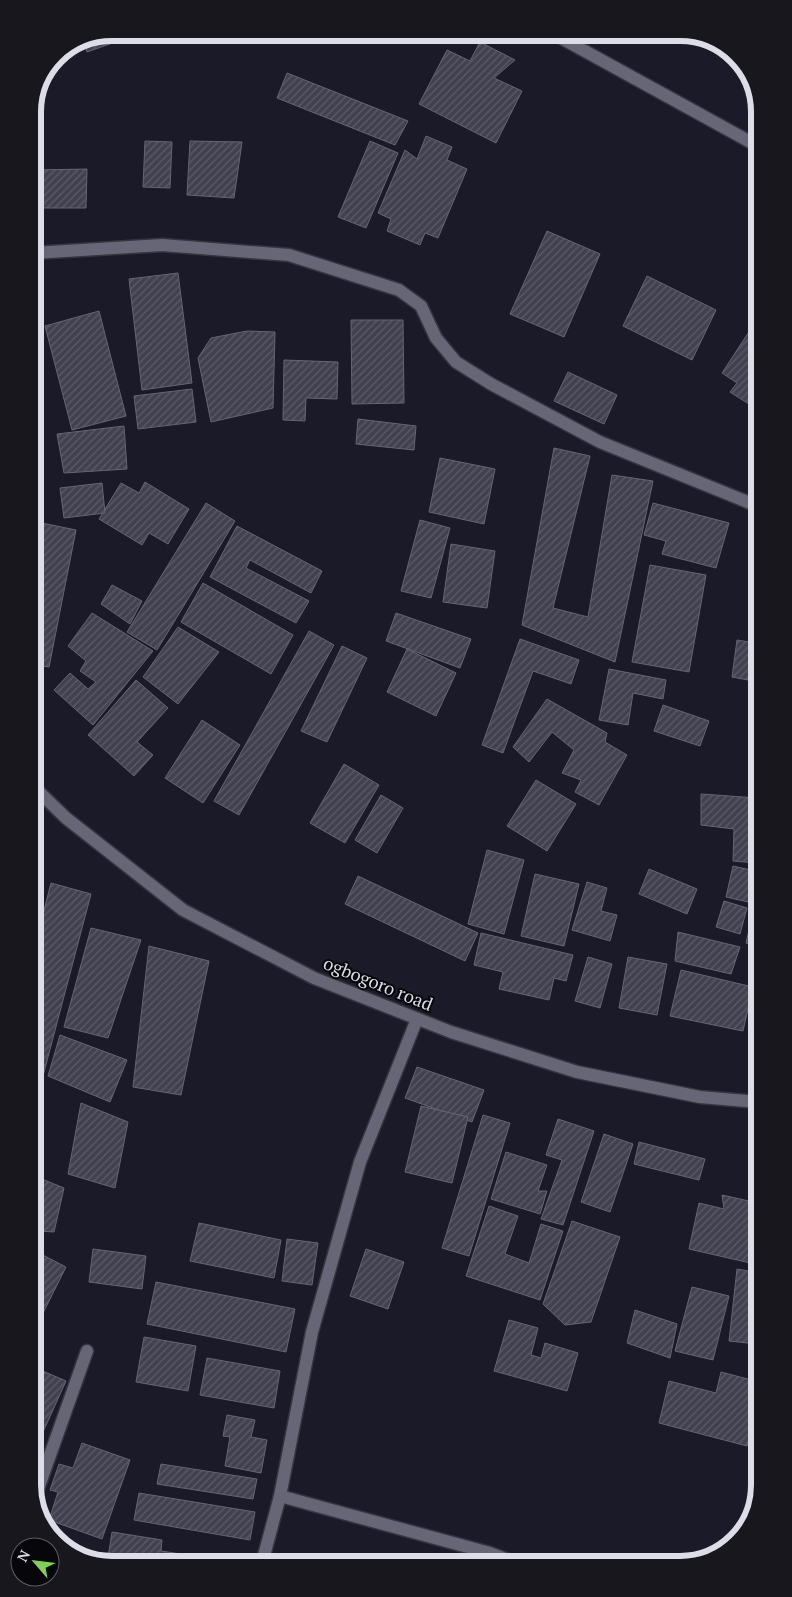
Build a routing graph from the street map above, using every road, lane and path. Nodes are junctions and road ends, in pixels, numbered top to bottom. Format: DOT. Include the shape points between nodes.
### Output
graph roads {
  1 [pos="567,41"];
  2 [pos="751,142"];
  3 [pos="41,253"];
  4 [pos="751,503"];
  5 [pos="41,793"];
  6 [pos="417,1019"];
  7 [pos="751,1101"];
  8 [pos="87,1351"];
  9 [pos="41,1481"];
  10 [pos="280,1496"];
  11 [pos="264,1556"];
  12 [pos="498,1556"];
  1 -- 2 [label="street"];
  3 -- 4 [label="street" via="162,246 289,255 398,290 421,306 436,338 456,362 491,384 600,442"];
  5 -- 6 [label="street, ogbogoro road" via="66,818 183,910 314,978"];
  6 -- 7 [label="street, ogbogoro road" via="577,1072 700,1097"];
  6 -- 10 [label="street" via="360,1162 312,1332"];
  8 -- 9 [label="street"];
  10 -- 11 [label="street"];
  10 -- 12 [label="street"];
}
